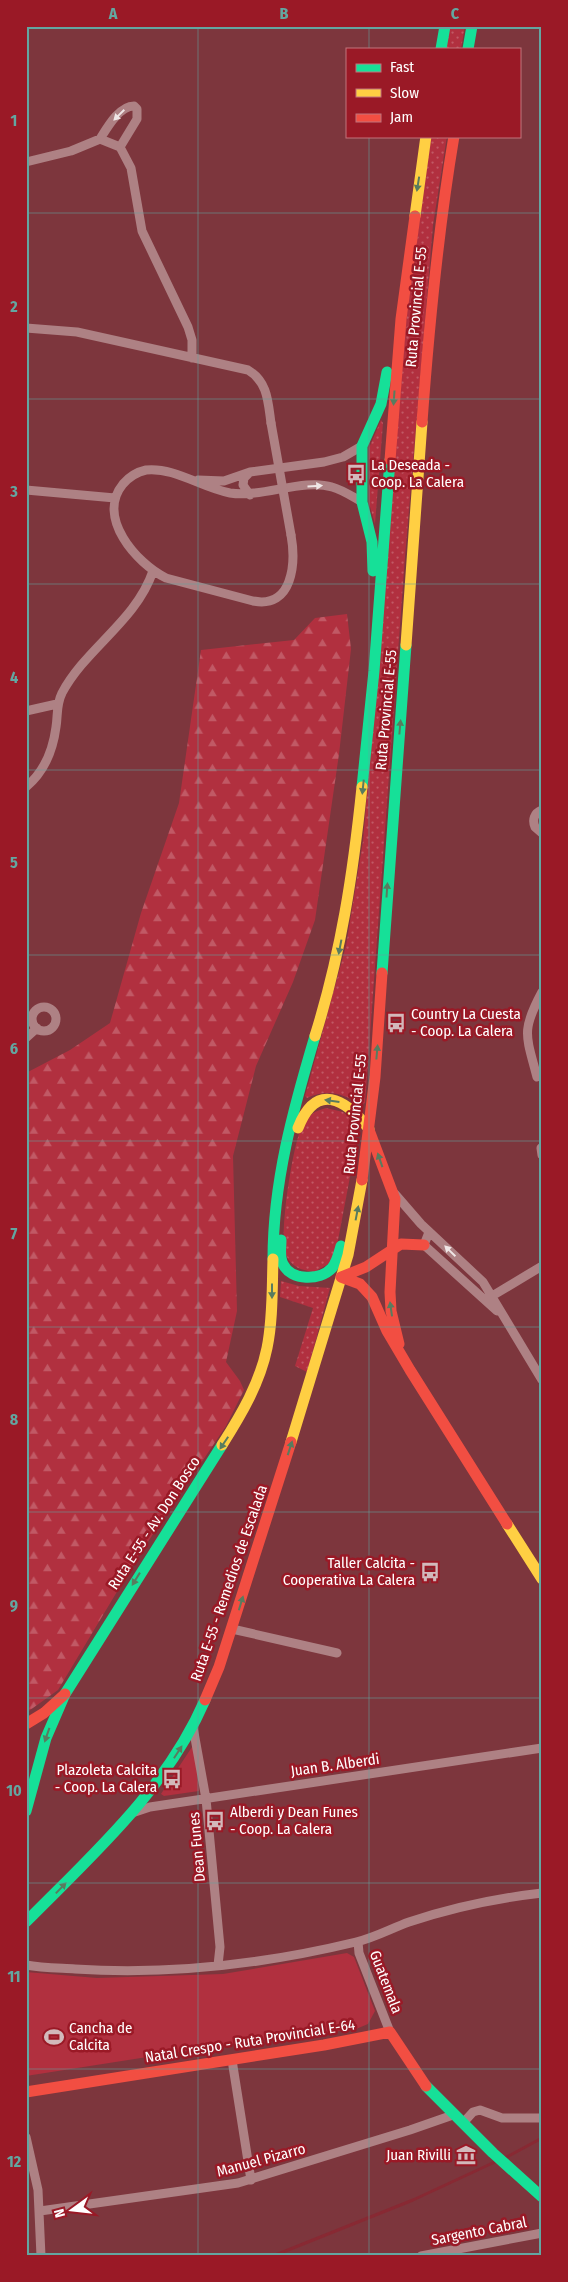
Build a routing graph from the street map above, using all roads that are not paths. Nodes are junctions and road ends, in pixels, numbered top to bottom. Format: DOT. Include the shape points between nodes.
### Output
graph roads {
  1 [pos="445,26"];
  2 [pos="472,26"];
  3 [pos="441,48"];
  4 [pos="468,48"];
  5 [pos="426,138"];
  6 [pos="454,138"];
  7 [pos="100,139"];
  8 [pos="120,147"];
  9 [pos="26,162"];
  10 [pos="411,231"];
  11 [pos="26,328"];
  12 [pos="192,358"];
  13 [pos="362,446"];
  14 [pos="250,472"];
  15 [pos="188,480"];
  16 [pos="26,490"];
  17 [pos="250,495"];
  18 [pos="115,498"];
  19 [pos="362,502"];
  20 [pos="153,571"];
  21 [pos="57,704"];
  22 [pos="26,711"];
  23 [pos="367,746"];
  24 [pos="26,788"];
  25 [pos="542,810"];
  26 [pos="542,833"];
  27 [pos="542,992"];
  28 [pos="36,1028"];
  29 [pos="26,1038"];
  30 [pos="537,1077"];
  31 [pos="369,1130"];
  32 [pos="282,1158"];
  33 [pos="391,1189"];
  34 [pos="273,1221"];
  35 [pos="353,1231"];
  36 [pos="429,1232"];
  37 [pos="272,1242"];
  38 [pos="424,1245"];
  39 [pos="394,1249"];
  40 [pos="542,1266"];
  41 [pos="309,1278"];
  42 [pos="340,1281"];
  43 [pos="492,1296"];
  44 [pos="501,1314"];
  45 [pos="402,1356"];
  46 [pos="538,1367"];
  47 [pos="542,1380"];
  48 [pos="542,1579"];
  49 [pos="232,1629"];
  50 [pos="337,1653"];
  51 [pos="65,1694"];
  52 [pos="26,1724"];
  53 [pos="193,1726"];
  54 [pos="542,1748"];
  55 [pos="206,1799"];
  56 [pos="26,1811"];
  57 [pos="133,1813"];
  58 [pos="542,1893"];
  59 [pos="26,1922"];
  60 [pos="358,1942"];
  61 [pos="26,1965"];
  62 [pos="218,1966"];
  63 [pos="390,2032"];
  64 [pos="232,2060"];
  65 [pos="26,2092"];
  66 [pos="453,2115"];
  67 [pos="542,2118"];
  68 [pos="463,2123"];
  69 [pos="26,2137"];
  70 [pos="251,2180"];
  71 [pos="542,2197"];
  72 [pos="40,2211"];
  73 [pos="542,2233"];
  74 [pos="41,2256"];
  75 [pos="421,2256"];
  1 -- 3 [label="main road"];
  2 -- 4 [label="main road"];
  5 -- 10 [label="main road, Ruta Provincial E-55, one-way"];
  31 -- 6 [label="main road, Ruta Provincial E-55, one-way" via="432,290"];
  7 -- 8 [label="street"];
  8 -- 7 [label="street, one-way" via="137,119 134,106 119,114"];
  7 -- 9 [label="street"];
  8 -- 12 [label="street" via="131,168 142,232 188,327"];
  10 -- 13 [label="main road" via="396,275 381,404"];
  10 -- 23 [label="main road, Ruta Provincial E-55, one-way" via="394,397"];
  11 -- 12 [label="street" via="77,332"];
  12 -- 20 [label="street, bridge" via="236,366 256,375 267,393 294,556 292,578 280,594 268,601 253,601 166,578"];
  13 -- 14 [label="street" via="337,459"];
  13 -- 19 [label="main road"];
  14 -- 15 [label="street" via="224,481"];
  14 -- 17 [label="street" via="243,485"];
  15 -- 17 [label="street" via="228,493"];
  15 -- 18 [label="street" via="172,473 144,470 127,480"];
  16 -- 18 [label="street"];
  17 -- 19 [label="street, one-way" via="322,485"];
  18 -- 20 [label="street" via="116,523 122,535"];
  19 -- 23 [label="main road" via="374,553 364,689"];
  20 -- 21 [label="street" via="144,595 85,660"];
  21 -- 22 [label="street"];
  21 -- 24 [label="street" via="56,731 49,755 40,773"];
  23 -- 32 [label="main road, Ruta Provincial E-55, one-way" via="352,880 338,954"];
  25 -- 26 [label="street" via="534,820 535,827"];
  27 -- 30 [label="street" via="527,1023 526,1034"];
  28 -- 29 [label="street"];
  31 -- 32 [label="main road, one-way" via="356,1112 345,1104 332,1100 318,1101 304,1110 294,1143"];
  33 -- 31 [label="main road, one-way"];
  35 -- 31 [label="main road, Ruta Provincial E-55, one-way"];
  32 -- 34 [label="main road, Ruta Provincial E-55"];
  33 -- 36 [label="street"];
  33 -- 39 [label="main road" via="396,1209"];
  34 -- 37 [label="main road, Ruta Provincial E-55"];
  34 -- 41 [label="main road" via="281,1236 281,1256 285,1267"];
  35 -- 41 [label="main road" via="341,1244 333,1266"];
  35 -- 42 [label="main road, Ruta Provincial E-55"];
  36 -- 38 [label="street"];
  43 -- 36 [label="street, one-way" via="483,1282"];
  37 -- 51 [label="main road, Ruta E-55 - Av. Don Bosco, one-way" via="270,1326 255,1386 230,1434"];
  38 -- 39 [label="main road" via="406,1243"];
  38 -- 44 [label="street"];
  39 -- 42 [label="main road"];
  45 -- 39 [label="main road, one-way" via="390,1302"];
  40 -- 43 [label="street"];
  41 -- 42 [label="main road"];
  42 -- 45 [label="main road" via="353,1280 368,1290"];
  49 -- 42 [label="main road, Ruta E-55 - Remedios de Escalada, one-way"];
  43 -- 44 [label="street"];
  44 -- 46 [label="street"];
  45 -- 48 [label="main road"];
  46 -- 47 [label="street"];
  49 -- 50 [label="street"];
  49 -- 53 [label="main road, Ruta E-55 - Remedios de Escalada"];
  51 -- 52 [label="main road"];
  51 -- 56 [label="main road, Ruta E-55 - Av. Don Bosco, one-way" via="46,1738"];
  53 -- 55 [label="street, Dean Funes"];
  57 -- 53 [label="main road, Ruta E-55 - Remedios de Escalada, one-way" via="161,1778"];
  54 -- 55 [label="street, Juan B. Alberdi"];
  55 -- 57 [label="street, Juan B. Alberdi" via="150,1807"];
  55 -- 62 [label="street, Dean Funes" via="220,1947"];
  59 -- 57 [label="main road, Ruta E-55 - Remedios de Escalada, one-way"];
  58 -- 60 [label="street" via="466,1907 410,1922"];
  60 -- 62 [label="street"];
  60 -- 63 [label="street, Guatemala" via="359,1953"];
  61 -- 62 [label="street" via="107,1970"];
  63 -- 64 [label="main road, Natal Crespo - Ruta Provincial E-64"];
  63 -- 66 [label="main road" via="420,2081"];
  64 -- 65 [label="main road, Natal Crespo - Ruta Provincial E-64"];
  64 -- 70 [label="street"];
  66 -- 68 [label="main road"];
  66 -- 70 [label="street, Manuel Pizarro"];
  67 -- 68 [label="street" via="502,2118 480,2110 473,2112"];
  68 -- 71 [label="main road"];
  69 -- 72 [label="street" via="36,2174"];
  70 -- 72 [label="street, Manuel Pizarro"];
  72 -- 74 [label="street"];
  73 -- 75 [label="street, Sargento Cabral"];
}
